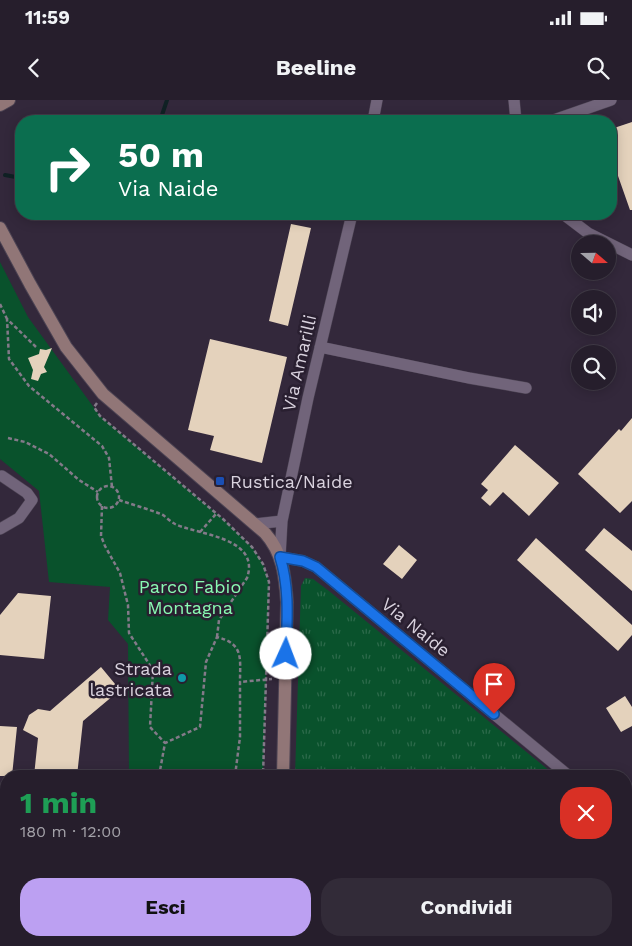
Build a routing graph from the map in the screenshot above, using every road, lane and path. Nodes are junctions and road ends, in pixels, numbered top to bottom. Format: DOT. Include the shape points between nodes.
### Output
graph roads {
  1 [pos="9,100"];
  2 [pos="377,100"];
  3 [pos="514,100"];
  4 [pos="611,100"];
  5 [pos="0,105"];
  6 [pos="374,115"];
  7 [pos="515,115"];
  8 [pos="568,115"];
  9 [pos="351,220"];
  10 [pos="572,220"];
  11 [pos="0,228"];
  12 [pos="632,255"];
  13 [pos="0,304"];
  14 [pos="7,319"];
  15 [pos="36,347"];
  16 [pos="320,348"];
  17 [pos="526,388"];
  18 [pos="103,394"];
  19 [pos="8,438"];
  20 [pos="2,476"];
  21 [pos="112,487"];
  22 [pos="98,492"];
  23 [pos="119,500"];
  24 [pos="102,506"];
  25 [pos="220,510"];
  26 [pos="216,514"];
  27 [pos="282,521"];
  28 [pos="255,524"];
  29 [pos="0,529"];
  30 [pos="200,532"];
  31 [pos="280,557"];
  32 [pos="217,636"];
  33 [pos="266,679"];
  34 [pos="272,679"];
  35 [pos="240,682"];
  36 [pos="165,743"];
  37 [pos="160,770"];
  38 [pos="236,770"];
  39 [pos="263,770"];
  40 [pos="283,770"];
  41 [pos="562,770"];
  1 -- 5 [label="street"];
  2 -- 6 [label="street"];
  3 -- 7 [label="street"];
  4 -- 8 [label="street"];
  9 -- 16 [label="street, Via Amarilli"];
  10 -- 12 [label="street" via="588,233"];
  11 -- 18 [label="street" via="66,347"];
  13 -- 14 [label="path"];
  14 -- 15 [label="path"];
  14 -- 21 [label="path" via="9,359 29,386 102,446 109,458"];
  16 -- 17 [label="street"];
  16 -- 27 [label="street, Via Amarilli"];
  18 -- 26 [label="path" via="94,407 100,416"];
  18 -- 28 [label="street"];
  19 -- 22 [label="path" via="49,454 78,480"];
  20 -- 29 [label="street" via="32,500 19,518"];
  21 -- 22 [label="path" via="104,487"];
  21 -- 23 [label="path" via="118,492"];
  22 -- 24 [label="path"];
  23 -- 24 [label="path" via="112,507"];
  23 -- 30 [label="path"];
  24 -- 36 [label="path" via="101,536 120,573 128,605 129,633 153,670 150,726"];
  25 -- 26 [label="path"];
  26 -- 30 [label="path"];
  26 -- 33 [label="path" via="252,546 269,582"];
  27 -- 28 [label="street"];
  27 -- 31 [label="street, Via Amarilli"];
  28 -- 31 [label="street" via="270,539"];
  30 -- 32 [label="path" via="237,546 249,565 246,578 219,620"];
  31 -- 40 [label="street" via="287,602"];
  31 -- 41 [label="street, Via Naide" via="316,567"];
  32 -- 35 [label="path" via="238,649"];
  32 -- 36 [label="path" via="206,662 200,727"];
  33 -- 34 [label="path"];
  33 -- 35 [label="path"];
  33 -- 39 [label="path"];
  35 -- 38 [label="path" via="240,737"];
  36 -- 37 [label="path"];
}
